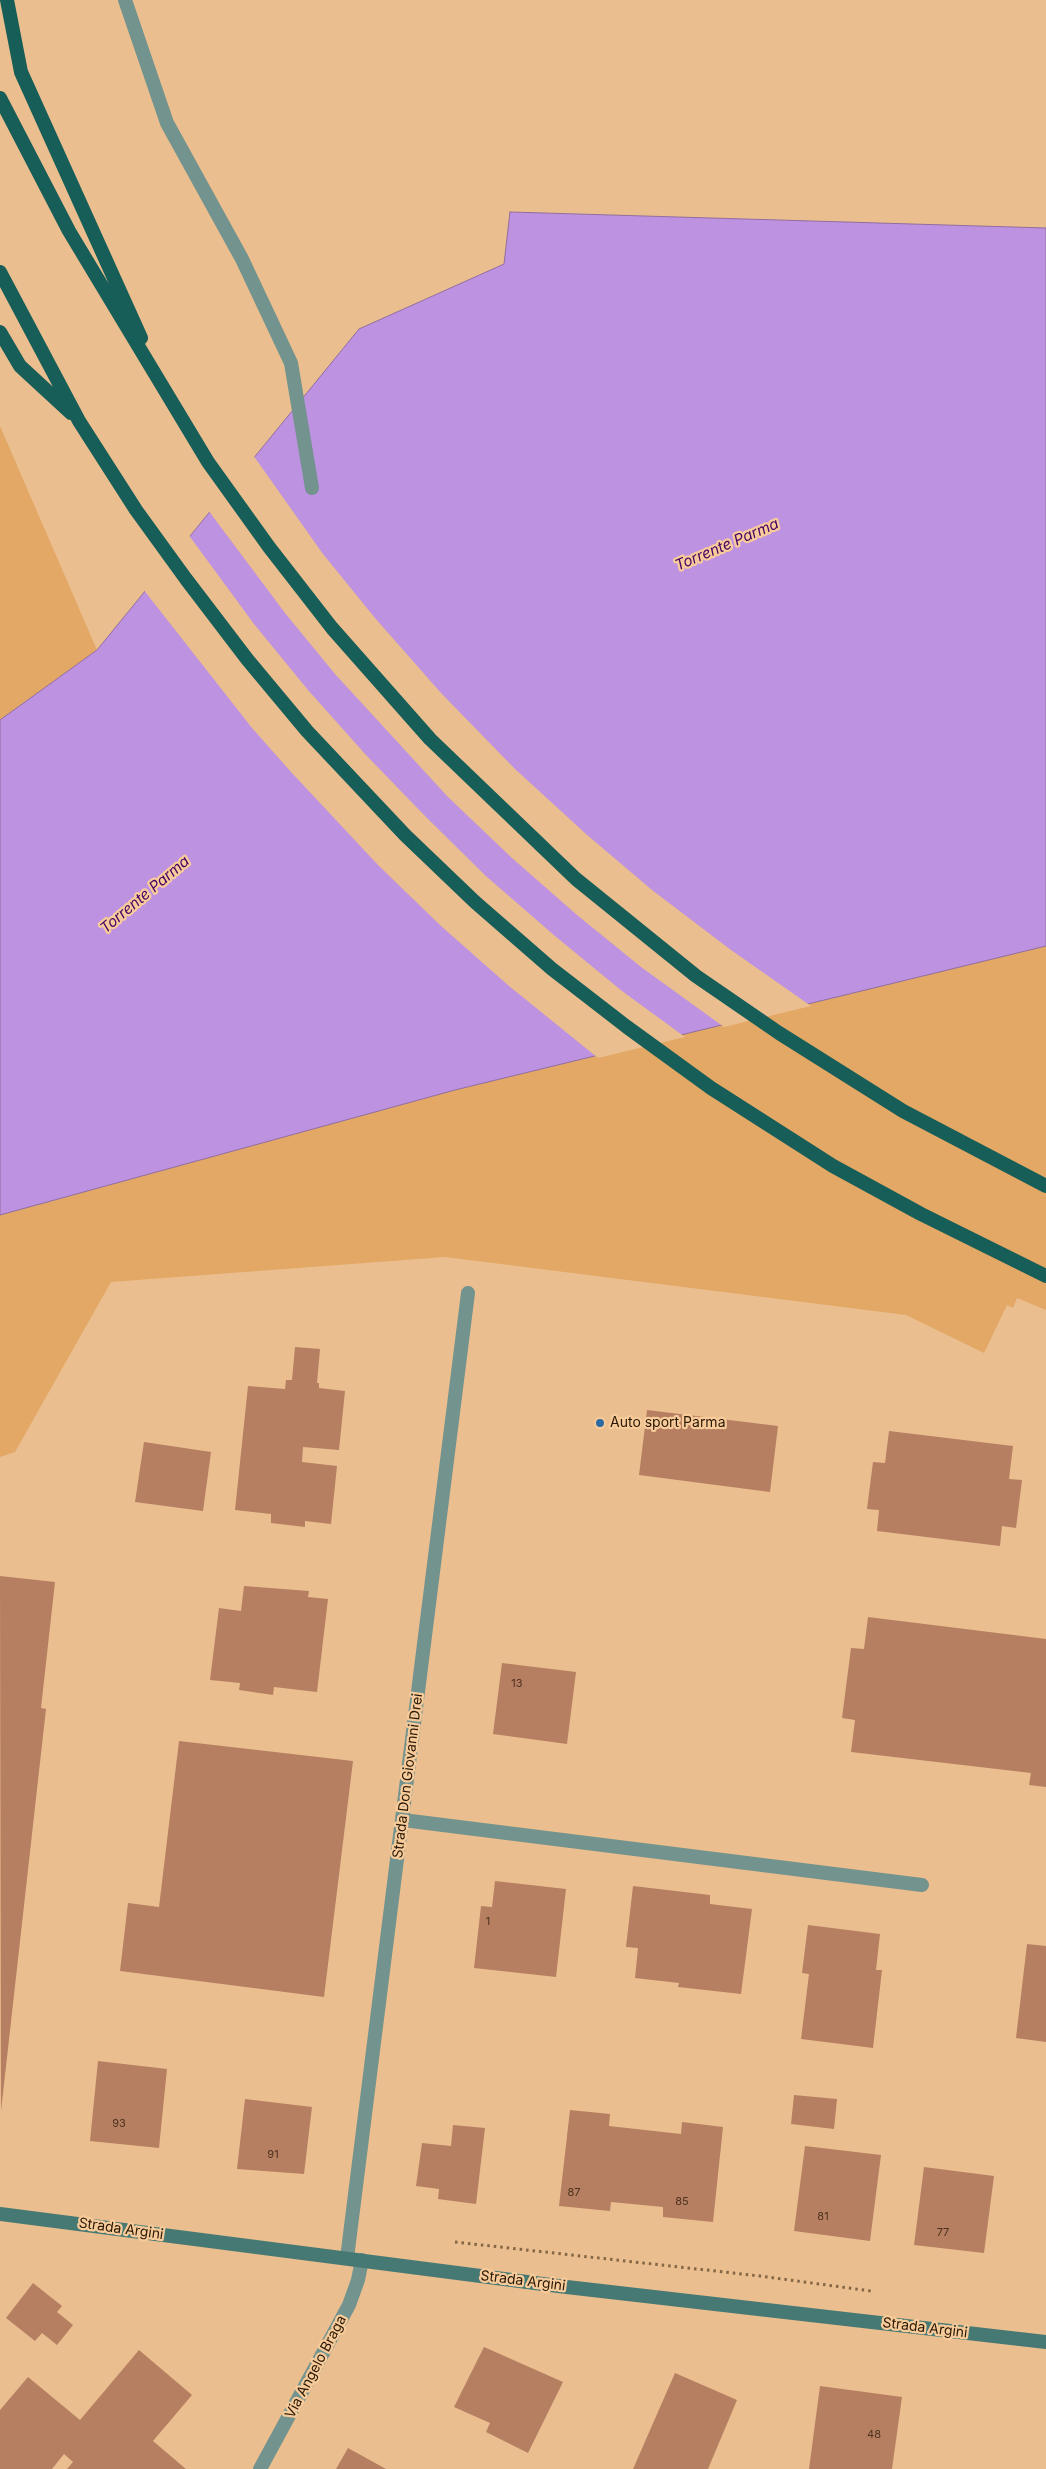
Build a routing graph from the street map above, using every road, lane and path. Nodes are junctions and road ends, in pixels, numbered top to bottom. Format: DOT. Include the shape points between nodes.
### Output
graph roads {
  1 [pos="7,0"];
  2 [pos="125,0"];
  3 [pos="0,98"];
  4 [pos="0,272"];
  5 [pos="0,332"];
  6 [pos="168,398"];
  7 [pos="79,421"];
  8 [pos="312,488"];
  9 [pos="1046,1186"];
  10 [pos="1046,1276"];
  11 [pos="468,1293"];
  12 [pos="402,1820"];
  13 [pos="922,1885"];
  14 [pos="0,2214"];
  15 [pos="347,2258"];
  16 [pos="362,2260"];
  17 [pos="1046,2342"];
  18 [pos="260,2469"];
  1 -- 6 [label="highway" via="21,72"];
  2 -- 8 [label="street" via="167,123 242,259 291,363"];
  3 -- 6 [label="highway" via="69,231"];
  4 -- 7 [label="highway"];
  5 -- 7 [label="highway" via="20,366"];
  6 -- 9 [label="highway" via="208,462 275,555 362,665 466,776 576,878 652,942 787,1039 904,1111"];
  7 -- 10 [label="highway" via="136,510 221,626 307,731 405,836 516,939 627,1027 783,1136 882,1193"];
  11 -- 12 [label="street, Strada Don Giovanni Drei"];
  12 -- 13 [label="street"];
  12 -- 15 [label="street, Strada Don Giovanni Drei"];
  14 -- 15 [label="main road, Strada Argini"];
  15 -- 16 [label="main road, Strada Argini"];
  16 -- 17 [label="main road, Strada Argini"];
  16 -- 18 [label="street, Via Angelo Braga" via="349,2305"];
}
